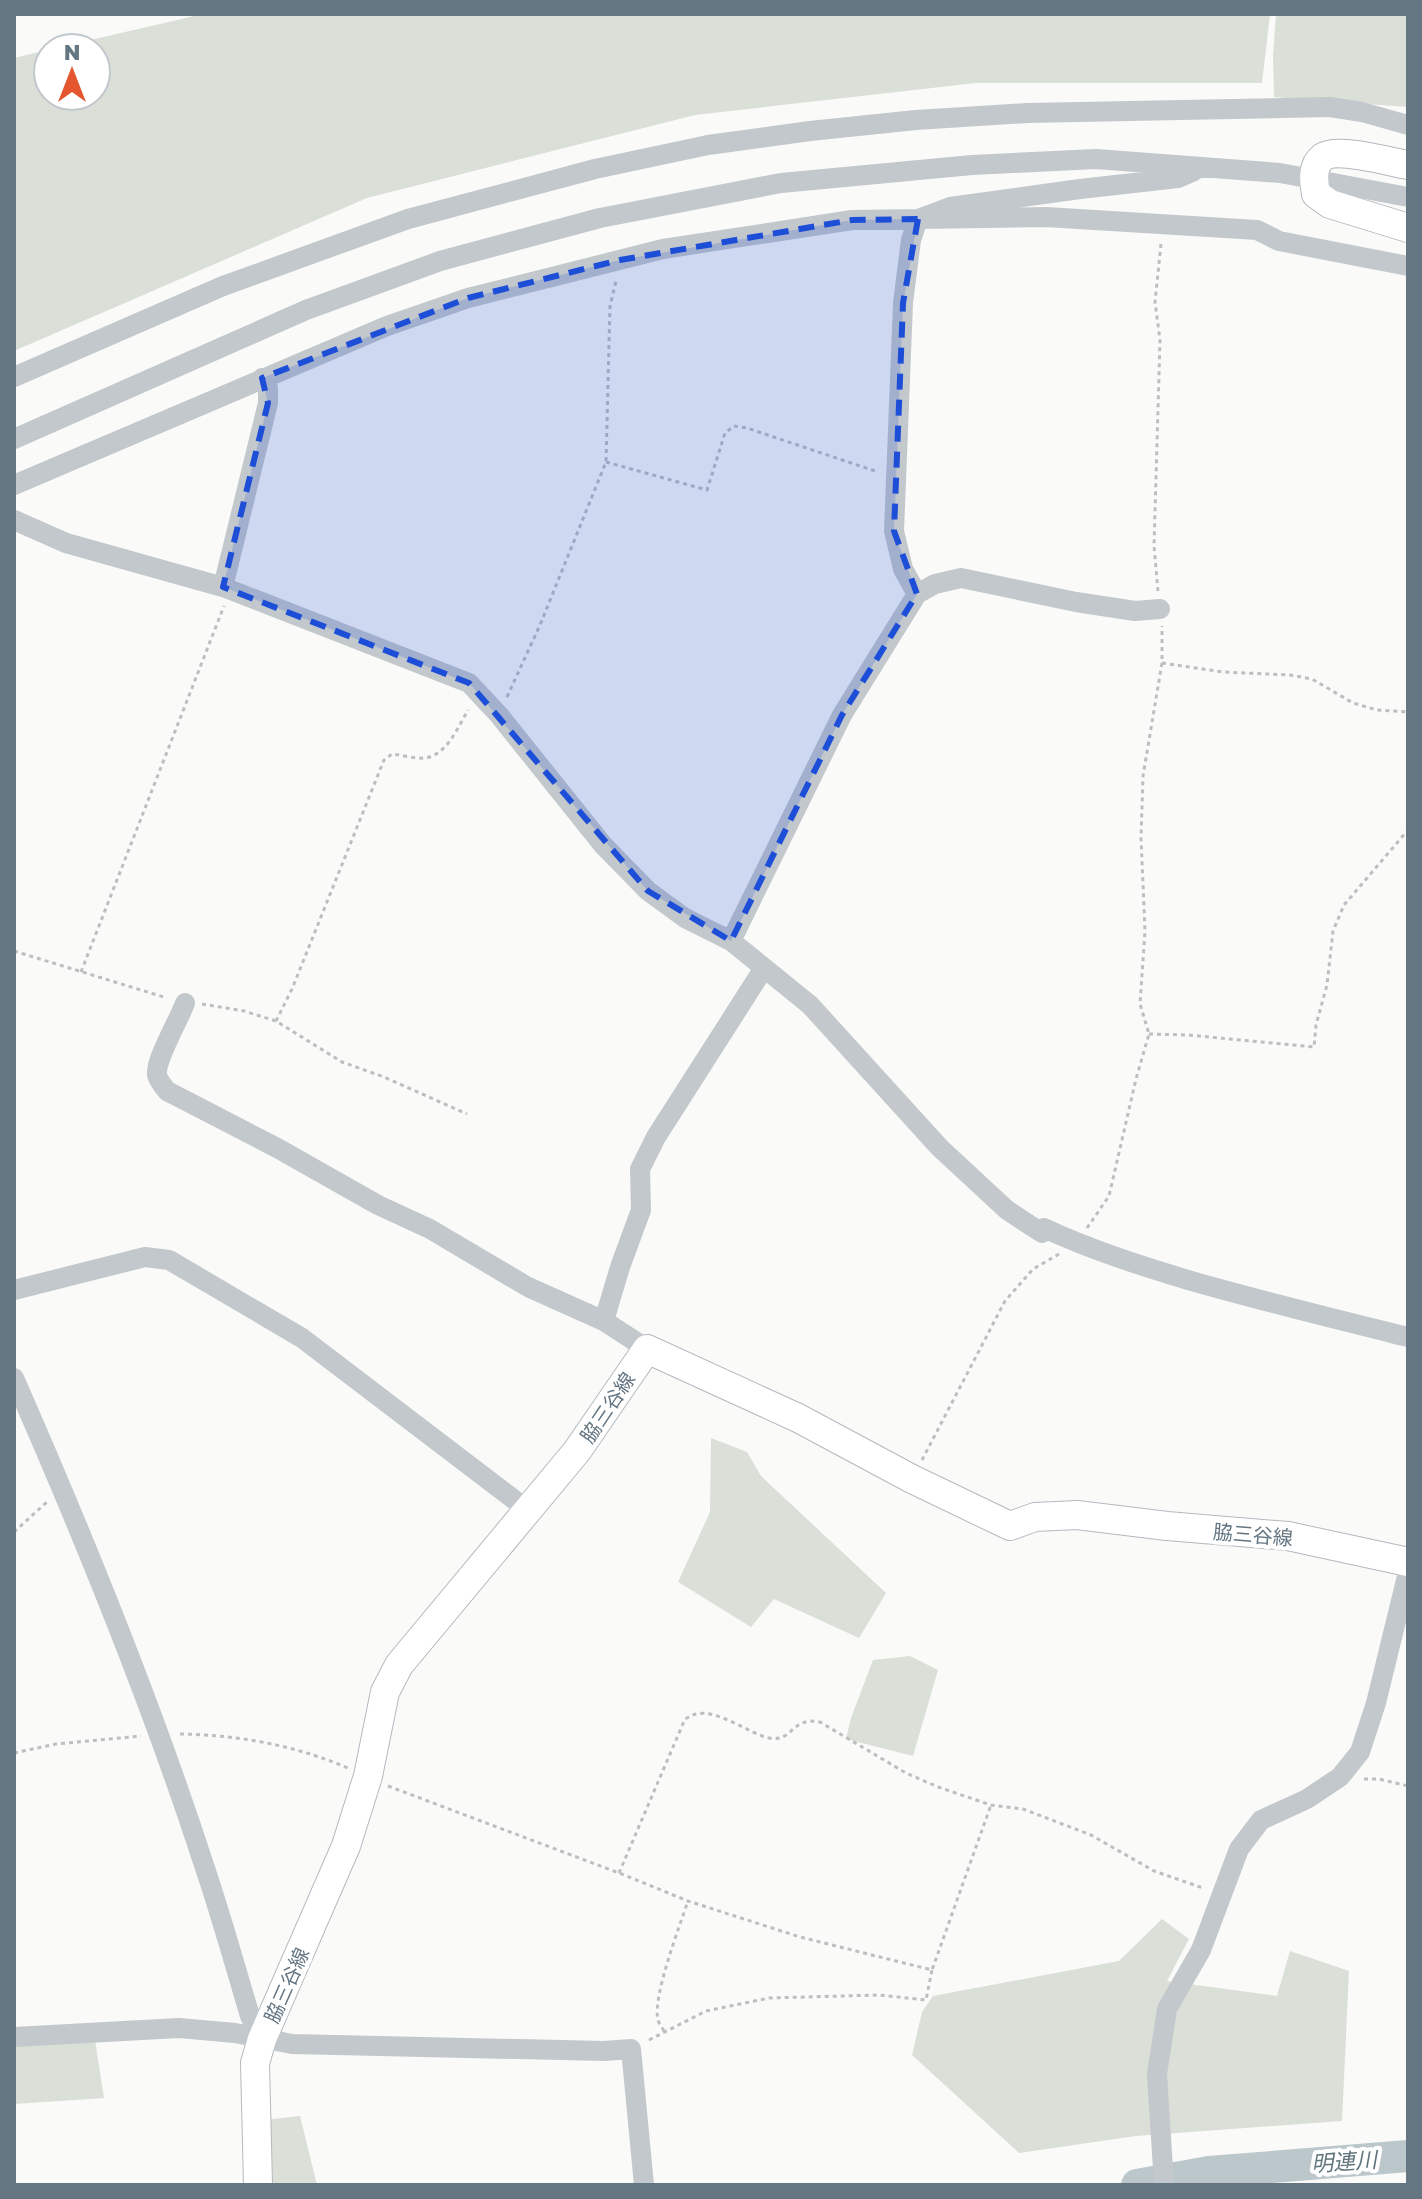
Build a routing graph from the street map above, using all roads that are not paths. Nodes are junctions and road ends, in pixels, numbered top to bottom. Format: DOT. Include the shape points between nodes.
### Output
graph roads {
  1 [pos="1408,125"];
  2 [pos="1408,165"];
  3 [pos="1201,168"];
  4 [pos="1313,178"];
  5 [pos="1408,197"];
  6 [pos="918,219"];
  7 [pos="1408,228"];
  8 [pos="1408,266"];
  9 [pos="14,377"];
  10 [pos="262,378"];
  11 [pos="14,439"];
  12 [pos="14,485"];
  13 [pos="14,520"];
  14 [pos="227,588"];
  15 [pos="917,594"];
  16 [pos="1160,609"];
  17 [pos="731,941"];
  18 [pos="764,968"];
  19 [pos="185,1003"];
  20 [pos="14,1290"];
  21 [pos="604,1321"];
  22 [pos="1408,1337"];
  23 [pos="647,1349"];
  24 [pos="14,1378"];
  25 [pos="529,1511"];
  26 [pos="1408,1562"];
  27 [pos="1408,1572"];
  28 [pos="14,2037"];
  29 [pos="262,2039"];
  30 [pos="258,2185"];
  31 [pos="644,2185"];
  32 [pos="1164,2185"];
  1 -- 9 [label="street" via="1330,107 1027,113 916,120 708,145 408,219 223,286"];
  2 -- 4 [label="main road" via="1337,153 1323,158"];
  3 -- 4 [label="street"];
  3 -- 6 [label="street" via="1178,178 950,207"];
  3 -- 11 [label="street" via="1096,159 972,165 781,183 600,218 440,261 306,310"];
  4 -- 5 [label="street"];
  4 -- 7 [label="main road" via="1316,194 1330,204"];
  6 -- 8 [label="street" via="1046,217 1257,230 1279,241"];
  6 -- 10 [label="street" via="852,220 663,249 468,298"];
  6 -- 15 [label="street" via="903,303 894,531 903,569"];
  10 -- 12 [label="street"];
  10 -- 14 [label="street" via="268,403"];
  13 -- 14 [label="street" via="66,543"];
  14 -- 17 [label="street" via="469,683 603,845 648,891 685,918"];
  15 -- 16 [label="street" via="961,578 1076,602 1135,611"];
  15 -- 17 [label="street" via="842,715"];
  17 -- 18 [label="street"];
  18 -- 21 [label="street" via="640,1169 641,1210"];
  18 -- 22 [label="street" via="810,1005 940,1148 1007,1210 1042,1233 1044,1228 1123,1260"];
  19 -- 21 [label="street" via="158,1063 157,1077 167,1091 430,1229 528,1287"];
  20 -- 25 [label="street" via="145,1257 169,1260 302,1338"];
  21 -- 23 [label="street"];
  23 -- 25 [label="main road, 脇三谷線"];
  23 -- 26 [label="main road, 脇三谷線" via="798,1418 1010,1526 1035,1517 1077,1515 1288,1536"];
  24 -- 29 [label="street" via="158,1734"];
  25 -- 29 [label="main road, 脇三谷線" via="399,1665 385,1692 368,1776 346,1846"];
  27 -- 32 [label="street" via="1360,1752 1340,1777 1261,1820 1239,1849 1201,1950 1167,2009 1157,2074"];
  28 -- 29 [label="street" via="179,2028"];
  29 -- 30 [label="main road, 脇三谷線" via="255,2063"];
  29 -- 31 [label="street" via="292,2044 631,2049"];
}
